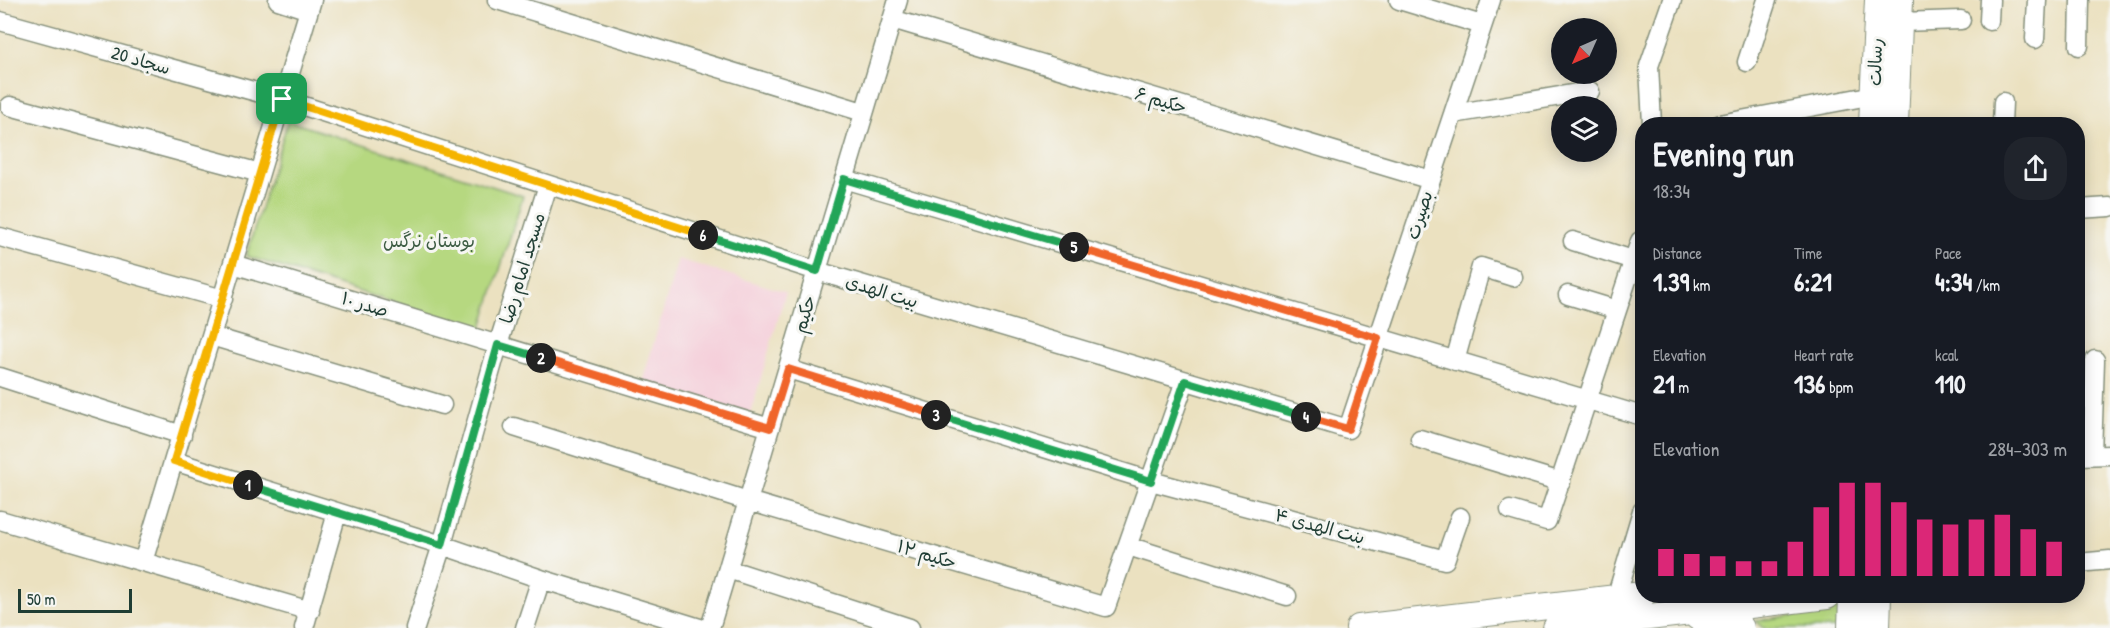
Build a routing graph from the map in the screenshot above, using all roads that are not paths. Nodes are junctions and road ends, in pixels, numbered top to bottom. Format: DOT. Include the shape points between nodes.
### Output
graph roads {
  1 [pos="278,0"];
  2 [pos="497,0"];
  3 [pos="898,0"];
  4 [pos="1399,0"];
  5 [pos="1491,0"];
  6 [pos="1672,0"];
  7 [pos="1767,0"];
  8 [pos="1878,0"];
  9 [pos="1990,0"];
  10 [pos="2037,0"];
  11 [pos="2080,0"];
  12 [pos="311,5"];
  13 [pos="1900,11"];
  14 [pos="892,20"];
  15 [pos="1961,20"];
  16 [pos="0,21"];
  17 [pos="1989,21"];
  18 [pos="1482,25"];
  19 [pos="2035,39"];
  20 [pos="2079,46"];
  21 [pos="1746,62"];
  22 [pos="1590,91"];
  23 [pos="1874,95"];
  24 [pos="282,99"];
  25 [pos="2003,102"];
  26 [pos="10,106"];
  27 [pos="863,112"];
  28 [pos="1452,114"];
  29 [pos="1652,117"];
  30 [pos="1757,117"];
  31 [pos="1872,117"];
  32 [pos="1895,117"];
  33 [pos="2002,117"];
  34 [pos="260,173"];
  35 [pos="844,179"];
  36 [pos="1431,180"];
  37 [pos="548,185"];
  38 [pos="2110,207"];
  39 [pos="2085,209"];
  40 [pos="0,237"];
  41 [pos="1573,241"];
  42 [pos="1635,254"];
  43 [pos="1633,260"];
  44 [pos="233,264"];
  45 [pos="817,271"];
  46 [pos="1513,277"];
  47 [pos="1635,283"];
  48 [pos="1568,295"];
  49 [pos="223,299"];
  50 [pos="1617,310"];
  51 [pos="211,336"];
  52 [pos="1378,338"];
  53 [pos="498,345"];
  54 [pos="2095,360"];
  55 [pos="1455,361"];
  56 [pos="788,369"];
  57 [pos="0,377"];
  58 [pos="1185,381"];
  59 [pos="1586,399"];
  60 [pos="442,405"];
  61 [pos="1635,414"];
  62 [pos="513,427"];
  63 [pos="770,428"];
  64 [pos="1348,429"];
  65 [pos="182,435"];
  66 [pos="1420,438"];
  67 [pos="2093,455"];
  68 [pos="174,461"];
  69 [pos="1151,481"];
  70 [pos="1561,482"];
  71 [pos="748,501"];
  72 [pos="1510,510"];
  73 [pos="337,513"];
  74 [pos="1460,517"];
  75 [pos="0,520"];
  76 [pos="1635,534"];
  77 [pos="442,545"];
  78 [pos="1128,546"];
  79 [pos="2110,560"];
  80 [pos="143,562"];
  81 [pos="2085,562"];
  82 [pos="728,569"];
  83 [pos="541,579"];
  84 [pos="1287,596"];
  85 [pos="1635,596"];
  86 [pos="1616,598"];
  87 [pos="1766,603"];
  88 [pos="1852,603"];
  89 [pos="1878,603"];
  90 [pos="1680,613"];
  91 [pos="307,620"];
  92 [pos="416,628"];
  93 [pos="525,628"];
  94 [pos="700,628"];
  95 [pos="710,628"];
  96 [pos="910,628"];
  97 [pos="1359,628"];
  98 [pos="1556,628"];
  99 [pos="1741,628"];
  100 [pos="1851,628"];
  101 [pos="1877,628"];
  1 -- 12 [label="street"];
  2 -- 27 [label="street"];
  3 -- 14 [label="street, حکیم"];
  4 -- 18 [label="street"];
  5 -- 18 [label="street, بصیرت"];
  6 -- 29 [label="street" via="1649,66"];
  7 -- 21 [label="street"];
  8 -- 23 [label="main road, رسالت"];
  9 -- 17 [label="street"];
  10 -- 19 [label="street"];
  11 -- 20 [label="street"];
  12 -- 24 [label="street"];
  13 -- 15 [label="street"];
  13 -- 32 [label="main road, رسالت"];
  14 -- 27 [label="street, حکیم"];
  14 -- 36 [label="street, حکیم ۶"];
  16 -- 24 [label="street, سجاد 20"];
  18 -- 28 [label="street, بصیرت"];
  22 -- 28 [label="street"];
  23 -- 30 [label="street"];
  23 -- 31 [label="main road, رسالت"];
  24 -- 34 [label="street"];
  24 -- 37 [label="street, بیت الهدی"];
  25 -- 33 [label="street"];
  26 -- 34 [label="street"];
  27 -- 35 [label="street, حکیم"];
  28 -- 36 [label="street, بصیرت"];
  34 -- 44 [label="street"];
  35 -- 45 [label="street, حکیم"];
  35 -- 52 [label="street"];
  36 -- 52 [label="street, بصیرت"];
  37 -- 45 [label="street, بیت الهدی"];
  37 -- 53 [label="street, مسجد امام رضا"];
  38 -- 39 [label="street"];
  40 -- 49 [label="street"];
  41 -- 43 [label="street"];
  42 -- 43 [label="street"];
  43 -- 47 [label="street"];
  44 -- 49 [label="street"];
  44 -- 53 [label="street, صدر ۱۰"];
  45 -- 56 [label="street, حکیم"];
  45 -- 58 [label="street, بیت الهدی"];
  46 -- 55 [label="street" via="1481,267"];
  47 -- 50 [label="street"];
  48 -- 50 [label="street"];
  49 -- 51 [label="street"];
  50 -- 59 [label="street"];
  51 -- 60 [label="street"];
  51 -- 65 [label="street"];
  52 -- 55 [label="street"];
  52 -- 64 [label="street, بصیرت"];
  53 -- 63 [label="street, صدر ۱۰"];
  53 -- 77 [label="street, مسجد امام رضا"];
  54 -- 67 [label="street"];
  55 -- 59 [label="street"];
  56 -- 63 [label="street, حکیم"];
  56 -- 69 [label="street"];
  57 -- 65 [label="street"];
  58 -- 64 [label="street, بیت الهدی"];
  58 -- 69 [label="street"];
  59 -- 61 [label="street"];
  59 -- 70 [label="street"];
  62 -- 71 [label="street, حکیم ۱۲"];
  63 -- 71 [label="street, حکیم"];
  65 -- 68 [label="street"];
  66 -- 70 [label="street"];
  68 -- 73 [label="street"];
  68 -- 80 [label="street"];
  69 -- 74 [label="street, بنت الهدی ۴" via="1445,560"];
  69 -- 78 [label="street"];
  70 -- 72 [label="street" via="1547,521"];
  71 -- 78 [label="street, حکیم ۱۲" via="1106,607"];
  71 -- 82 [label="street, حکیم"];
  73 -- 77 [label="street"];
  73 -- 91 [label="street"];
  75 -- 80 [label="street"];
  76 -- 86 [label="street"];
  77 -- 83 [label="street"];
  77 -- 92 [label="street, مسجد امام رضا"];
  78 -- 84 [label="street"];
  79 -- 81 [label="street"];
  80 -- 91 [label="street"];
  82 -- 95 [label="street, حکیم"];
  82 -- 96 [label="street"];
  83 -- 93 [label="street"];
  83 -- 94 [label="street"];
  85 -- 86 [label="main road"];
  86 -- 97 [label="main road"];
  87 -- 90 [label="main road"];
  88 -- 100 [label="main road"];
  89 -- 101 [label="main road"];
  90 -- 98 [label="main road"];
  90 -- 99 [label="main road"];
}
